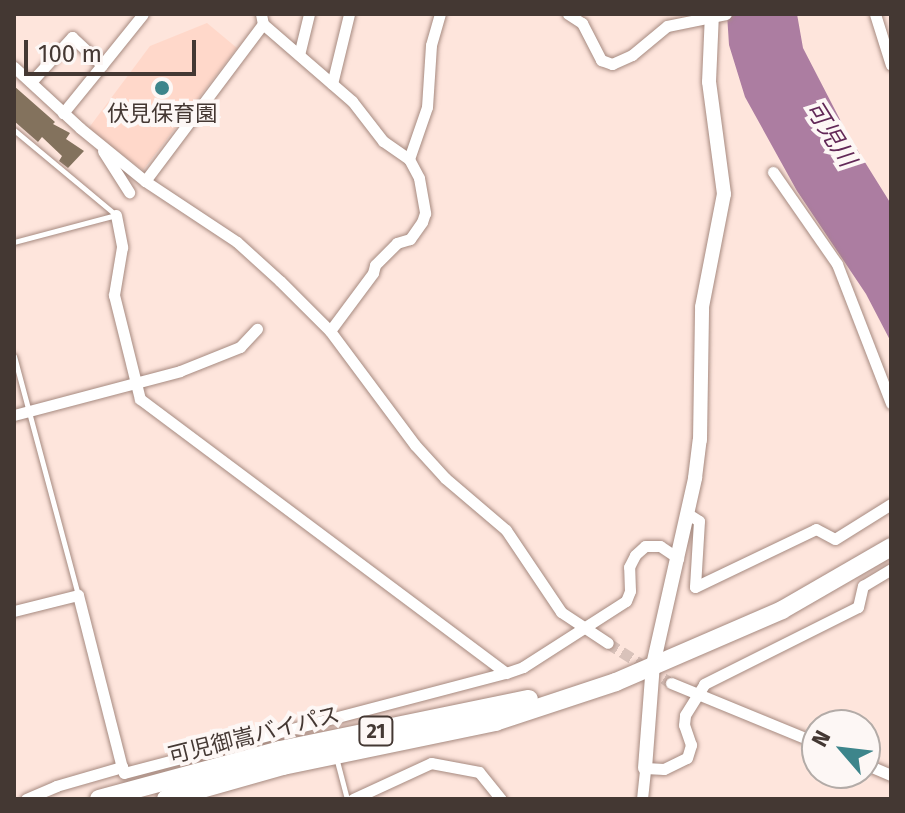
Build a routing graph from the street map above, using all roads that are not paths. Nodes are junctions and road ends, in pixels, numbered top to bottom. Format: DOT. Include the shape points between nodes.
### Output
graph roads {
  1 [pos="143,14"];
  2 [pos="309,14"];
  3 [pos="349,14"];
  4 [pos="440,14"];
  5 [pos="568,14"];
  6 [pos="875,14"];
  7 [pos="717,16"];
  8 [pos="262,19"];
  9 [pos="299,55"];
  10 [pos="102,65"];
  11 [pos="891,65"];
  12 [pos="14,67"];
  13 [pos="31,82"];
  14 [pos="332,84"];
  15 [pos="63,113"];
  16 [pos="14,130"];
  17 [pos="98,143"];
  18 [pos="409,159"];
  19 [pos="773,172"];
  20 [pos="145,181"];
  21 [pos="129,192"];
  22 [pos="116,215"];
  23 [pos="14,242"];
  24 [pos="257,329"];
  25 [pos="330,331"];
  26 [pos="14,356"];
  27 [pos="136,385"];
  28 [pos="891,403"];
  29 [pos="28,412"];
  30 [pos="14,415"];
  31 [pos="891,504"];
  32 [pos="688,514"];
  33 [pos="891,547"];
  34 [pos="678,558"];
  35 [pos="891,569"];
  36 [pos="78,595"];
  37 [pos="14,611"];
  38 [pos="585,629"];
  39 [pos="608,643"];
  40 [pos="653,665"];
  41 [pos="506,673"];
  42 [pos="671,683"];
  43 [pos="696,693"];
  44 [pos="801,736"];
  45 [pos="336,755"];
  46 [pos="122,767"];
  47 [pos="645,768"];
  48 [pos="381,786"];
  49 [pos="26,799"];
  50 [pos="99,799"];
  51 [pos="166,799"];
  52 [pos="350,799"];
  53 [pos="383,799"];
  54 [pos="501,799"];
  55 [pos="642,799"];
  1 -- 10 [label="street"];
  2 -- 9 [label="street"];
  3 -- 14 [label="street"];
  4 -- 18 [label="street" via="431,45 427,107"];
  5 -- 7 [label="street" via="582,23 601,60 612,64 667,26"];
  6 -- 11 [label="street"];
  7 -- 32 [label="street" via="709,82 724,194 702,307 700,440"];
  8 -- 9 [label="street"];
  8 -- 20 [label="street"];
  9 -- 14 [label="street"];
  10 -- 13 [label="street" via="72,37"];
  10 -- 15 [label="street"];
  12 -- 13 [label="street"];
  13 -- 15 [label="street"];
  14 -- 18 [label="street" via="383,141"];
  15 -- 17 [label="street"];
  16 -- 22 [label="lane"];
  17 -- 20 [label="street"];
  17 -- 21 [label="street"];
  18 -- 25 [label="street" via="419,178 422,222 410,239 397,243 375,265"];
  19 -- 28 [label="street" via="837,264"];
  20 -- 25 [label="street" via="237,242"];
  22 -- 23 [label="lane"];
  22 -- 27 [label="street" via="122,247 114,295"];
  24 -- 27 [label="street" via="240,347"];
  25 -- 38 [label="street" via="415,445 506,530 561,612"];
  26 -- 29 [label="lane"];
  27 -- 29 [label="street"];
  27 -- 41 [label="street" via="140,399"];
  29 -- 30 [label="street"];
  29 -- 36 [label="lane"];
  31 -- 32 [label="street" via="835,539 816,529 695,587 699,521"];
  32 -- 34 [label="street"];
  33 -- 40 [label="highway, 可児御嵩バイパス / 21" via="782,610"];
  34 -- 38 [label="street" via="660,546 645,546 629,567 626,601"];
  34 -- 40 [label="street"];
  35 -- 43 [label="street" via="863,586 858,607 717,676"];
  36 -- 37 [label="street"];
  36 -- 46 [label="street"];
  38 -- 39 [label="street"];
  38 -- 41 [label="street"];
  40 -- 45 [label="highway, 可児御嵩バイパス / 21" via="495,722"];
  40 -- 47 [label="street"];
  40 -- 50 [label="highway, 可児御嵩バイパス / 21" via="512,704 280,750"];
  41 -- 46 [label="street" via="124,773"];
  42 -- 43 [label="street"];
  43 -- 44 [label="street"];
  43 -- 47 [label="street" via="685,715 691,745 687,758 664,769"];
  45 -- 51 [label="highway, 可児御嵩バイパス / 21"];
  45 -- 52 [label="lane"];
  46 -- 49 [label="street"];
  47 -- 55 [label="street"];
  48 -- 52 [label="street"];
  48 -- 53 [label="street"];
  48 -- 54 [label="street" via="431,763 452,764 479,772"];
}
